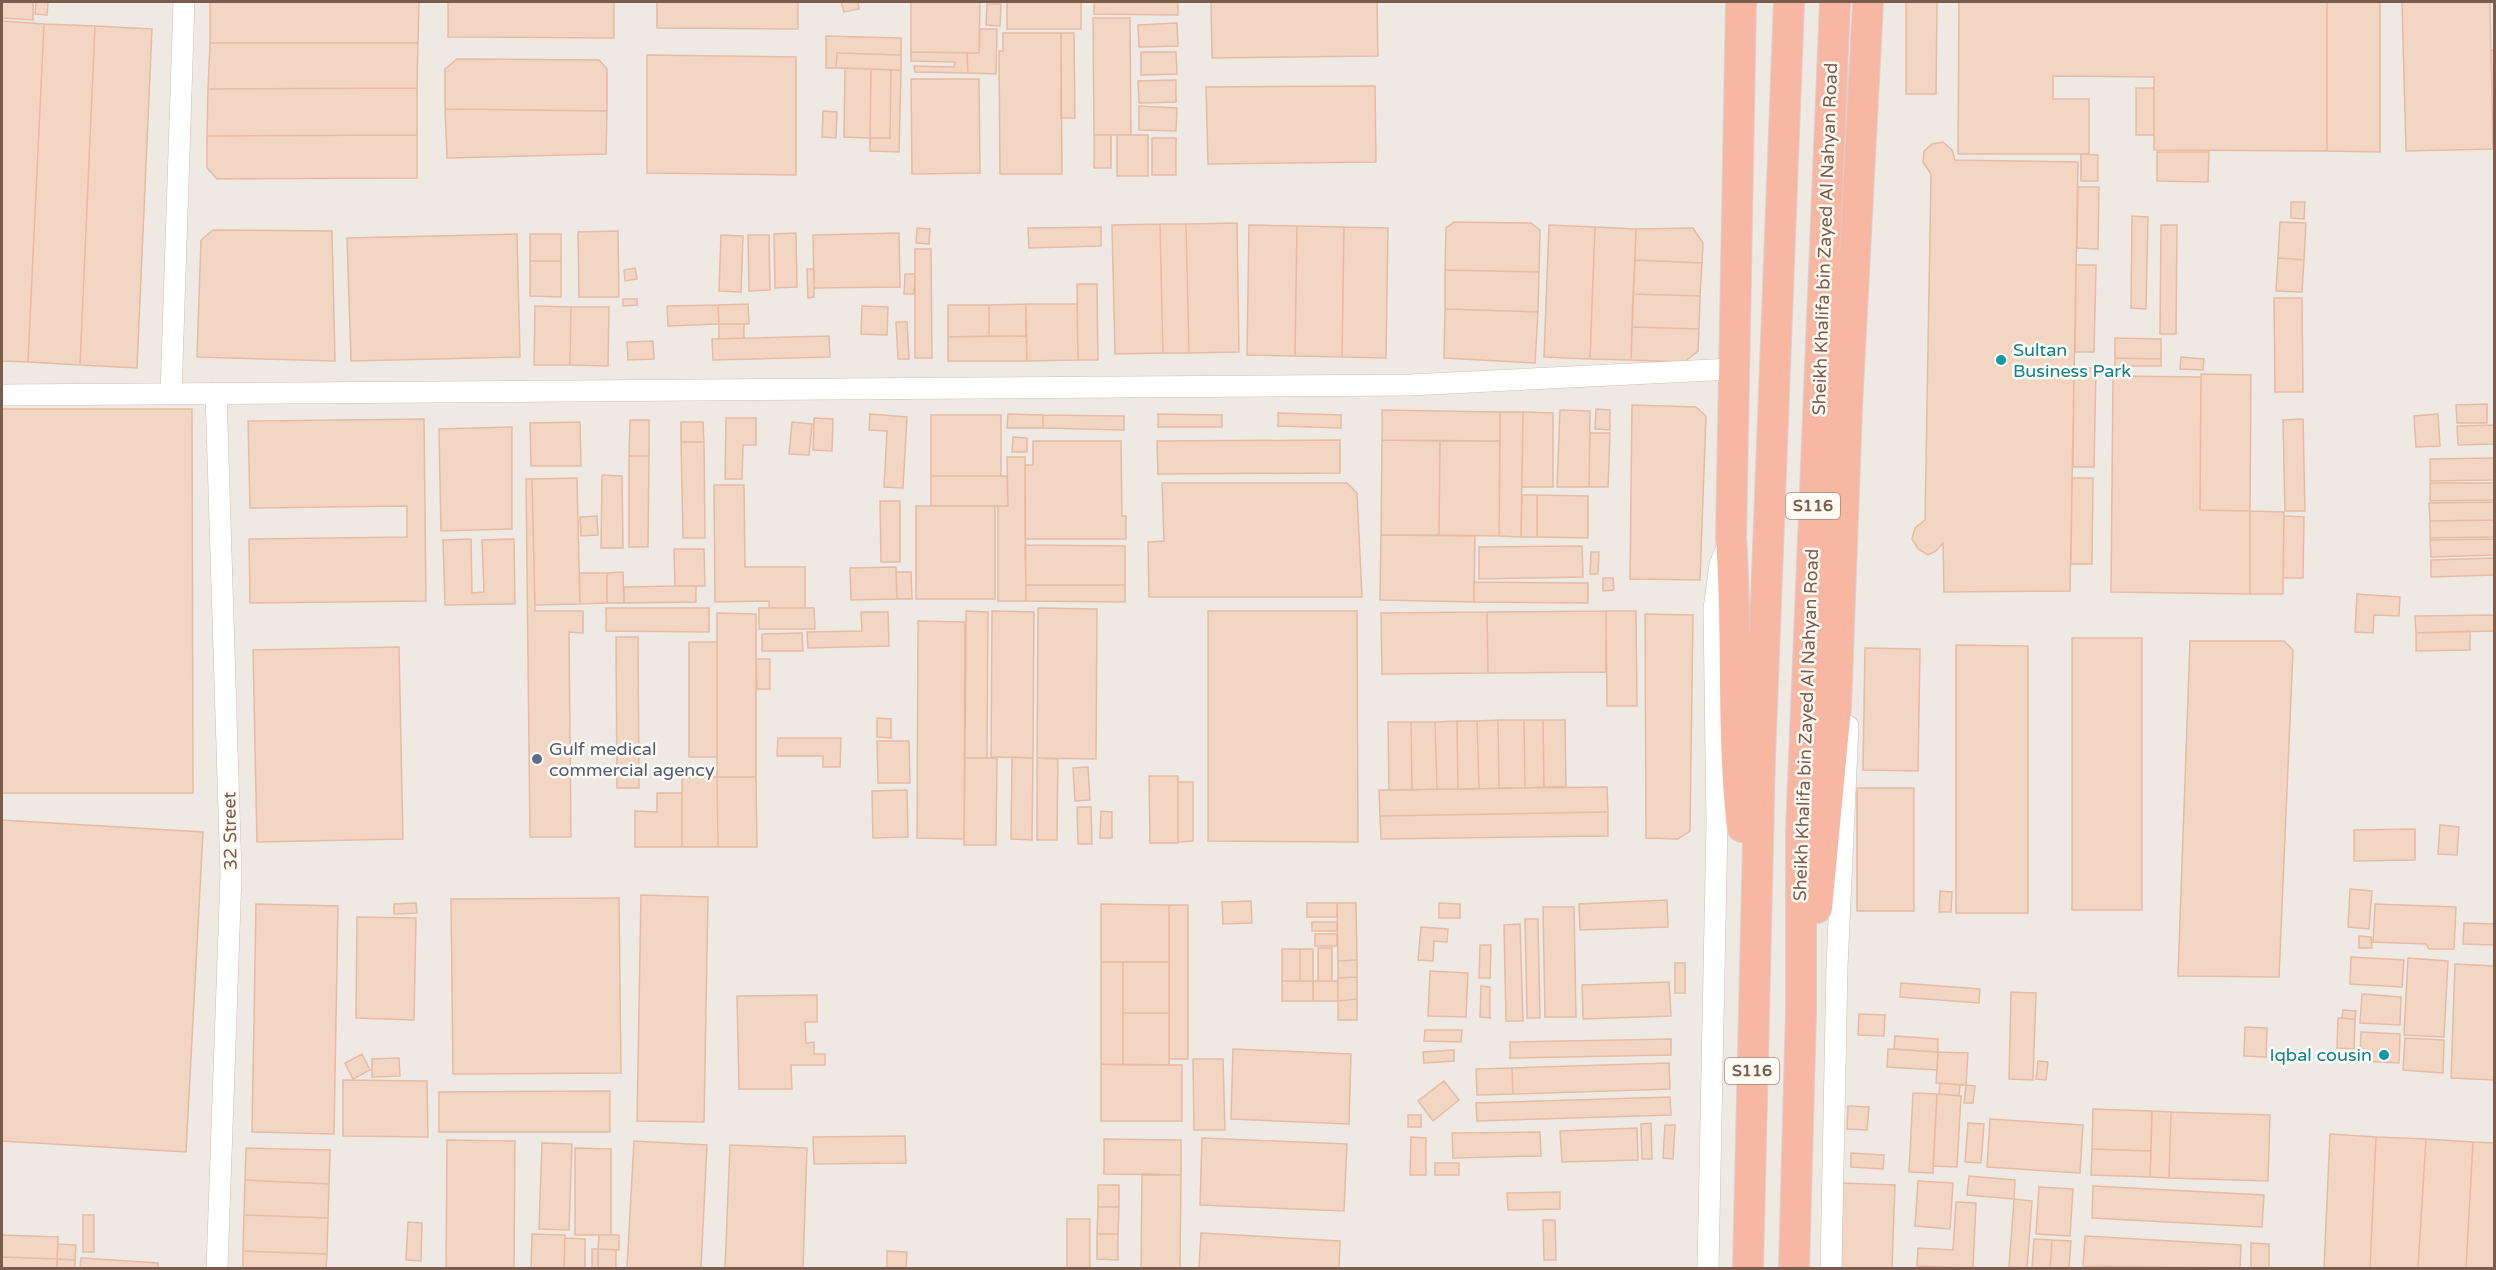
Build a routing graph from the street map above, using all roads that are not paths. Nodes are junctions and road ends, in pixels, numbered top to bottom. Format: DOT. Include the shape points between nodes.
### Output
graph roads {
  1 [pos="184,2"];
  2 [pos="1741,2"];
  3 [pos="1789,2"];
  4 [pos="1835,2"];
  5 [pos="1868,2"];
  6 [pos="1733,369"];
  7 [pos="216,393"];
  8 [pos="171,394"];
  9 [pos="2,395"];
  10 [pos="1847,407"];
  11 [pos="1731,538"];
  12 [pos="1756,873"];
  13 [pos="1801,1011"];
  14 [pos="217,1269"];
  15 [pos="1708,1269"];
  16 [pos="1748,1269"];
  17 [pos="1794,1269"];
  18 [pos="1831,1269"];
  1 -- 8 [label="street"];
  2 -- 6 [label="highway"];
  3 -- 12 [label="highway, S116"];
  4 -- 13 [label="highway, Sheikh Khalifa bin Zayed Al Nahyan Road / S116" via="1802,809"];
  5 -- 10 [label="highway"];
  6 -- 7 [label="street" via="1410,385"];
  6 -- 11 [label="highway"];
  7 -- 8 [label="street"];
  7 -- 14 [label="street, 32 Street" via="231,875"];
  8 -- 9 [label="street"];
  10 -- 13 [label="highway" via="1832,764 1815,927"];
  10 -- 18 [label="street" via="1857,433 1860,460 1838,966"];
  11 -- 12 [label="highway" via="1739,800 1743,838"];
  11 -- 15 [label="street" via="1720,565 1714,609 1717,824"];
  12 -- 16 [label="highway, S116"];
  13 -- 17 [label="highway, Sheikh Khalifa bin Zayed Al Nahyan Road / S116"];
}
